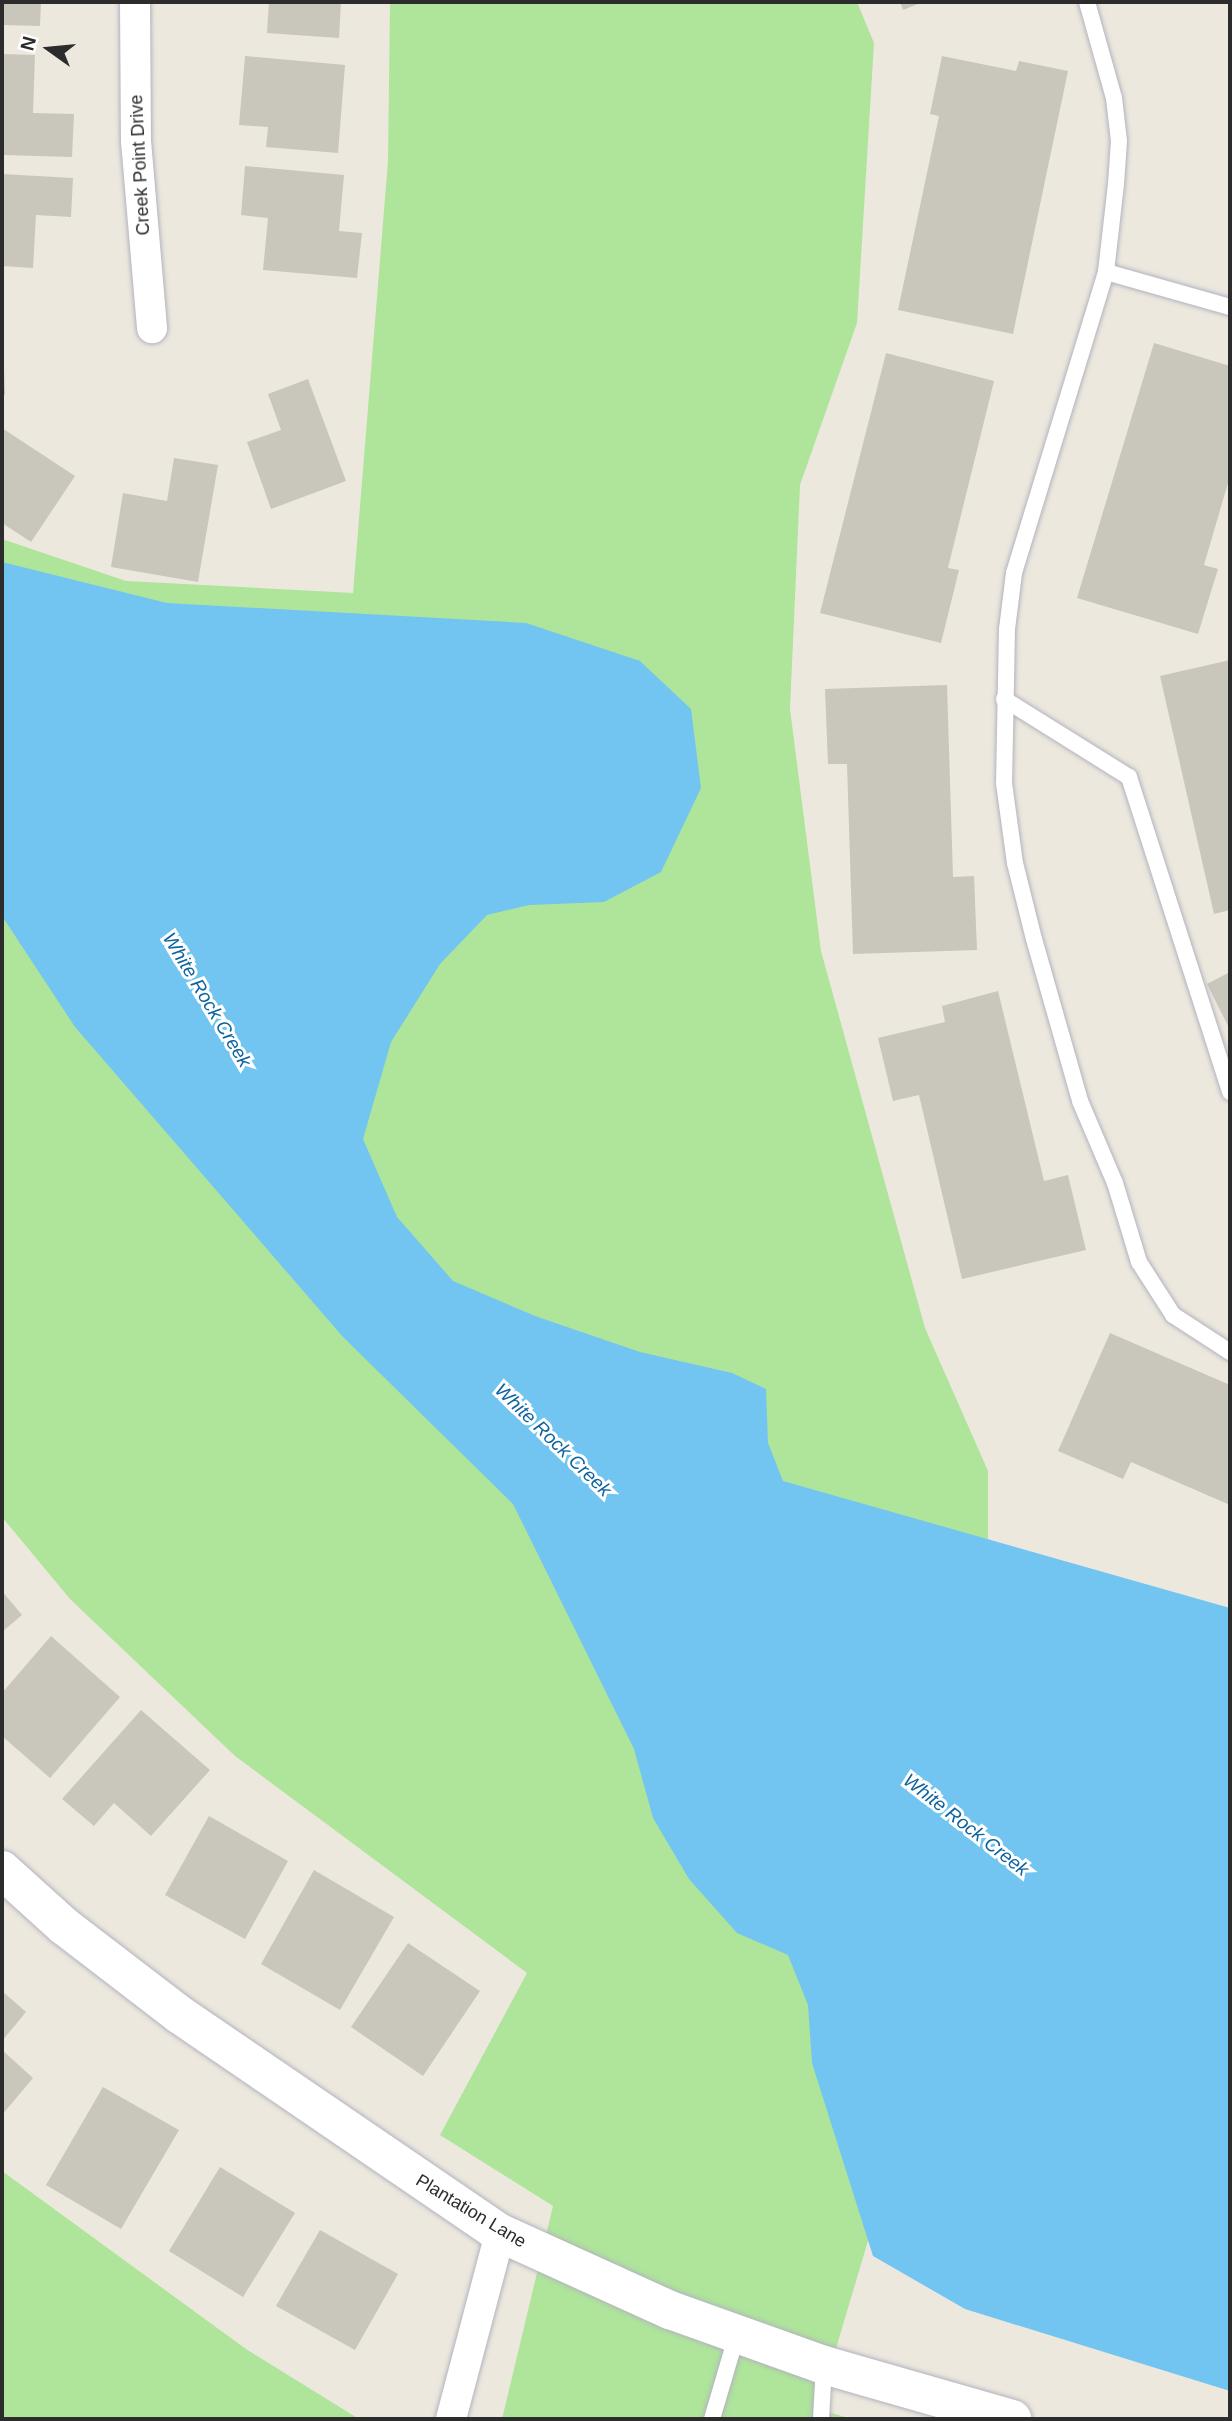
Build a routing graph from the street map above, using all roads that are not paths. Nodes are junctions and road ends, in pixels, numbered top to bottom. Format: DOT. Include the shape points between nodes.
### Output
graph roads {
  1 [pos="135,2"];
  2 [pos="1087,2"];
  3 [pos="1106,271"];
  4 [pos="1230,307"];
  5 [pos="152,328"];
  6 [pos="1004,699"];
  7 [pos="1230,1092"];
  8 [pos="1230,1352"];
  9 [pos="2,1870"];
  10 [pos="500,2232"];
  11 [pos="737,2334"];
  12 [pos="824,2365"];
  13 [pos="997,2417"];
  14 [pos="451,2419"];
  15 [pos="712,2419"];
  16 [pos="821,2419"];
  1 -- 5 [label="street, Creek Point Drive" via="136,141"];
  2 -- 3 [label="lane" via="1114,98 1118,141"];
  3 -- 4 [label="lane"];
  3 -- 6 [label="lane" via="1014,573"];
  6 -- 7 [label="lane" via="1129,777"];
  6 -- 8 [label="lane" via="1004,783 1015,863 1080,1101 1115,1183 1139,1262 1157,1295 1173,1315"];
  9 -- 10 [label="street, Plantation Lane" via="64,1926 180,2015"];
  10 -- 11 [label="street, Plantation Lane" via="670,2310"];
  10 -- 14 [label="street"];
  11 -- 12 [label="street, Plantation Lane"];
  11 -- 15 [label="lane"];
  12 -- 13 [label="street, Plantation Lane"];
  12 -- 16 [label="lane"];
}
